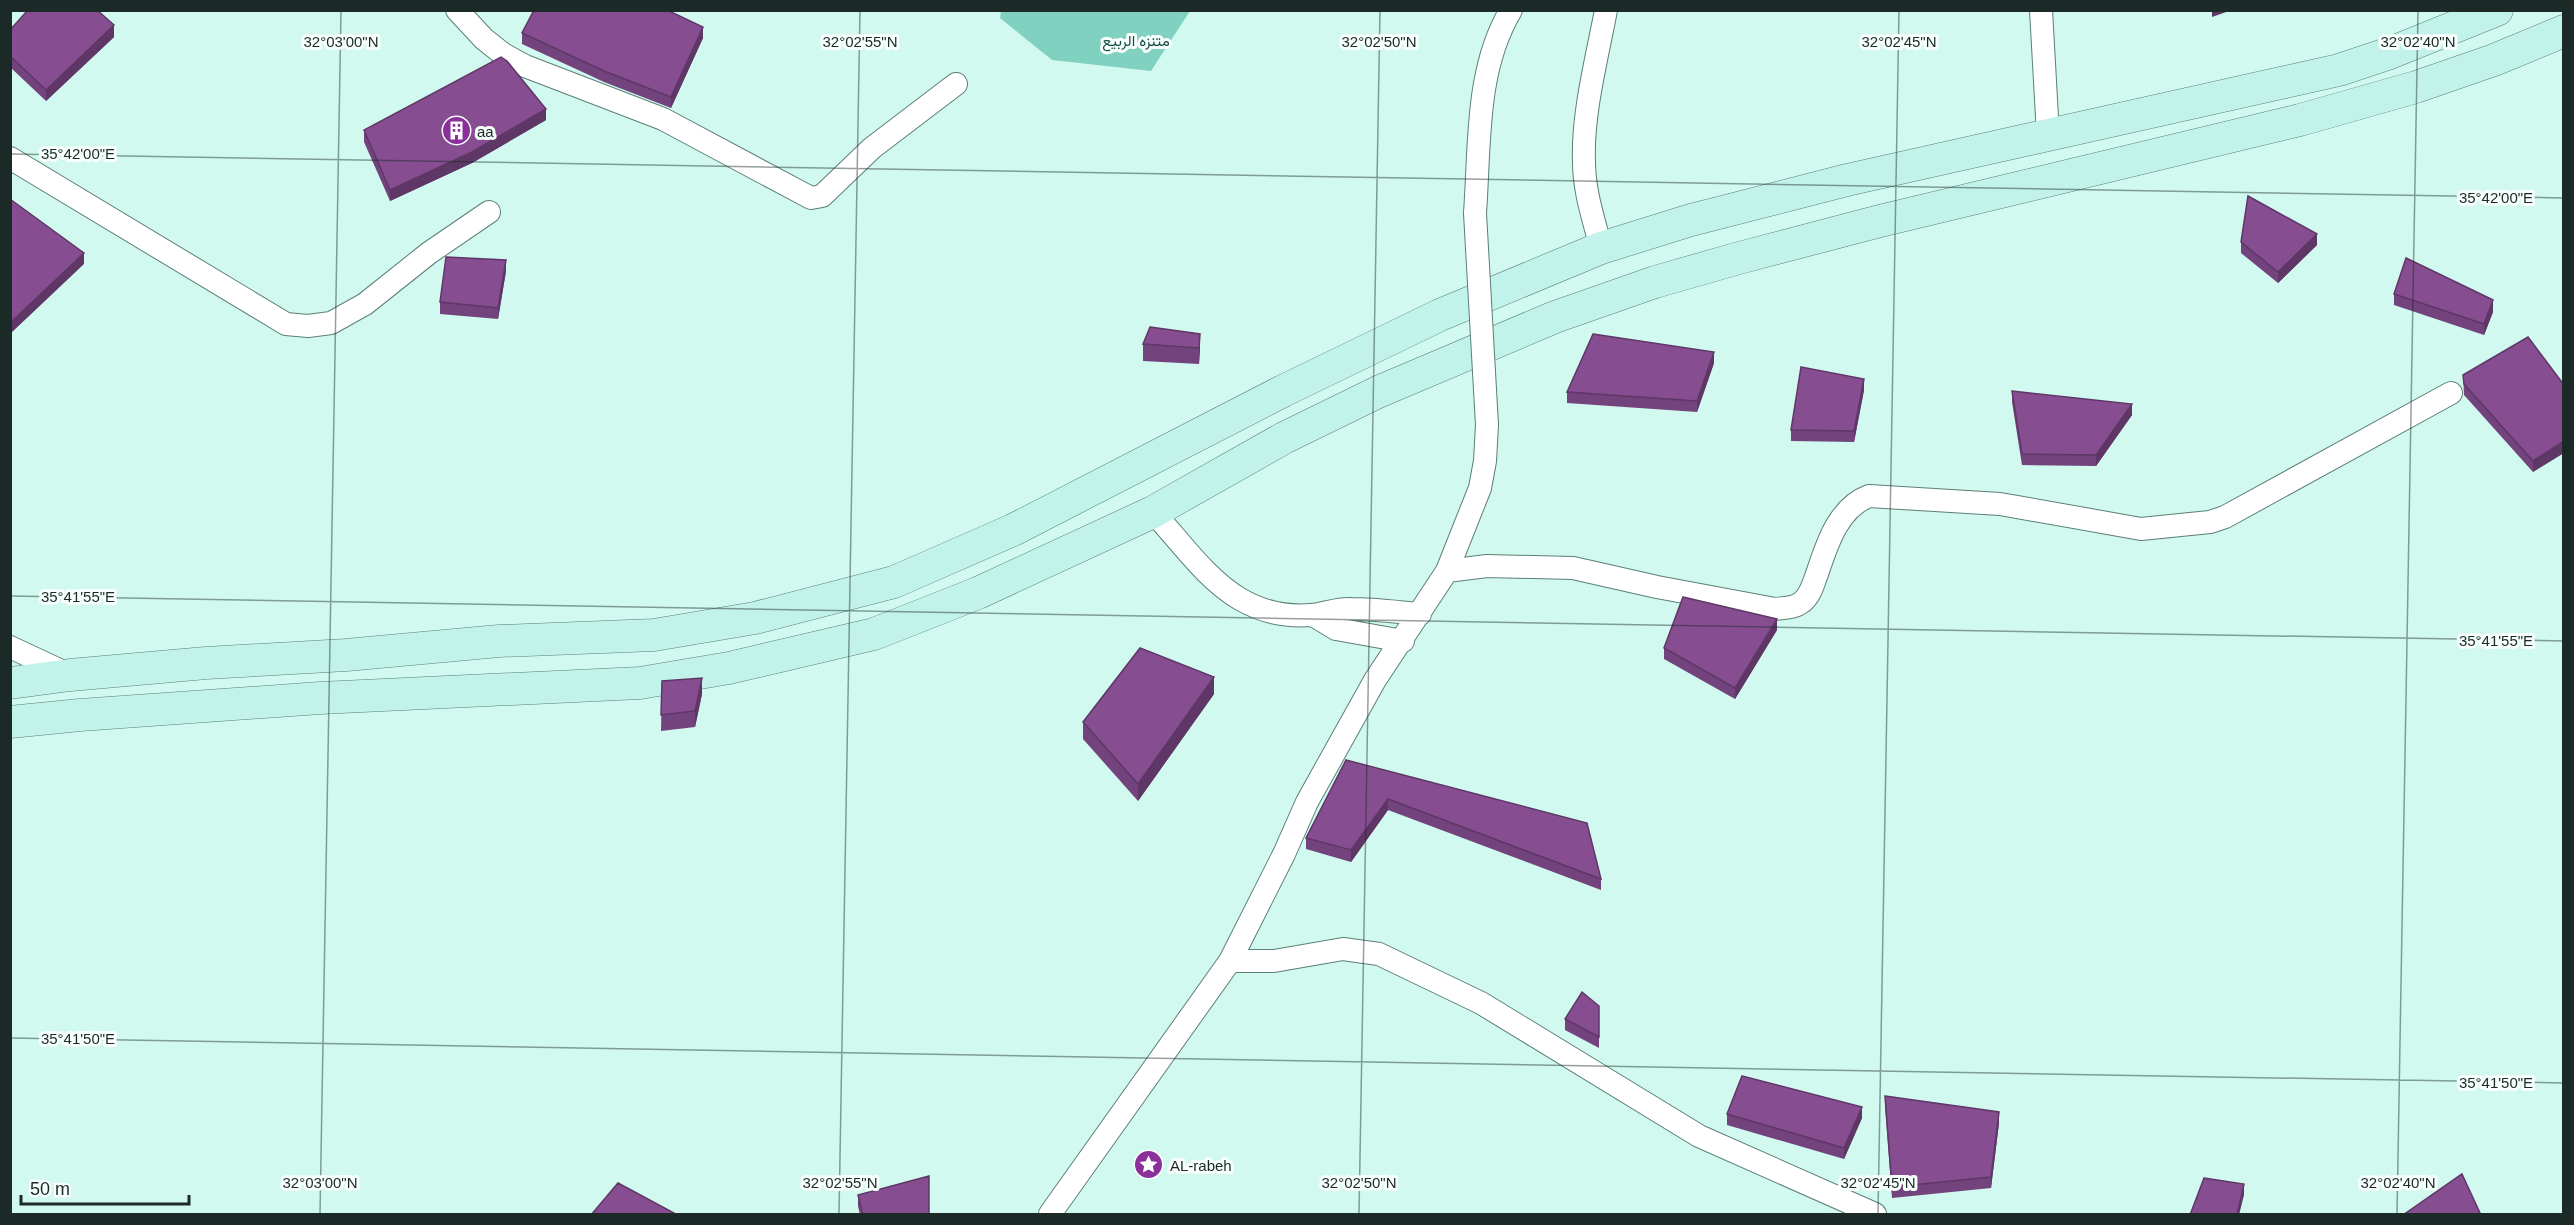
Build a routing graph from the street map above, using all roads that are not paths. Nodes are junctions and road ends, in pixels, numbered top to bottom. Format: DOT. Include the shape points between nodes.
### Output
graph roads {
  1 [pos="457,10"];
  2 [pos="1511,10"];
  3 [pos="1606,10"];
  4 [pos="2041,10"];
  5 [pos="2497,10"];
  6 [pos="2564,31"];
  7 [pos="956,84"];
  8 [pos="2048,135"];
  9 [pos="10,158"];
  10 [pos="489,212"];
  11 [pos="1601,249"];
  12 [pos="2451,393"];
  13 [pos="1154,512"];
  14 [pos="1447,571"];
  15 [pos="1420,614"];
  16 [pos="1313,615"];
  17 [pos="563,639"];
  18 [pos="1403,640"];
  19 [pos="10,647"];
  20 [pos="70,675"];
  21 [pos="10,683"];
  22 [pos="569,688"];
  23 [pos="10,722"];
  24 [pos="1230,961"];
  25 [pos="1050,1215"];
  26 [pos="1875,1215"];
  1 -- 7 [label="street" via="484,39 525,66 663,119 811,198 822,196 872,148"];
  2 -- 14 [label="street, bridge" via="1491,57 1483,93 1475,213 1487,425 1485,461 1480,488"];
  3 -- 11 [label="street" via="1584,162 1587,194"];
  4 -- 8 [label="street"];
  5 -- 8 [label="main road" via="2338,70"];
  6 -- 13 [label="main road" via="2438,79 2312,116 1880,221 1655,282 1555,317 1378,392 1284,438"];
  8 -- 11 [label="main road" via="1690,220"];
  9 -- 10 [label="street" via="286,324 331,323 365,304"];
  11 -- 17 [label="main road" via="1440,315 1012,530 894,582 754,618 687,630"];
  12 -- 14 [label="street" via="2210,522 2141,529 2000,504 1869,496 1849,508 1827,543 1810,594 1801,604 1788,608 1775,609 1574,568 1487,566"];
  13 -- 16 [label="street" via="1211,576 1238,598 1275,613"];
  13 -- 22 [label="main road" via="978,593 874,634 729,668 640,683"];
  14 -- 15 [label="street"];
  15 -- 16 [label="street" via="1352,609"];
  15 -- 18 [label="street"];
  16 -- 18 [label="street" via="1336,628"];
  17 -- 20 [label="main road"];
  17 -- 22 [label="main road"];
  18 -- 24 [label="street" via="1375,681 1307,802"];
  19 -- 20 [label="street"];
  20 -- 21 [label="main road"];
  22 -- 23 [label="main road" via="320,698"];
  24 -- 25 [label="street"];
  24 -- 26 [label="street" via="1274,961 1343,949 1379,954 1481,1003 1699,1136"];
}
